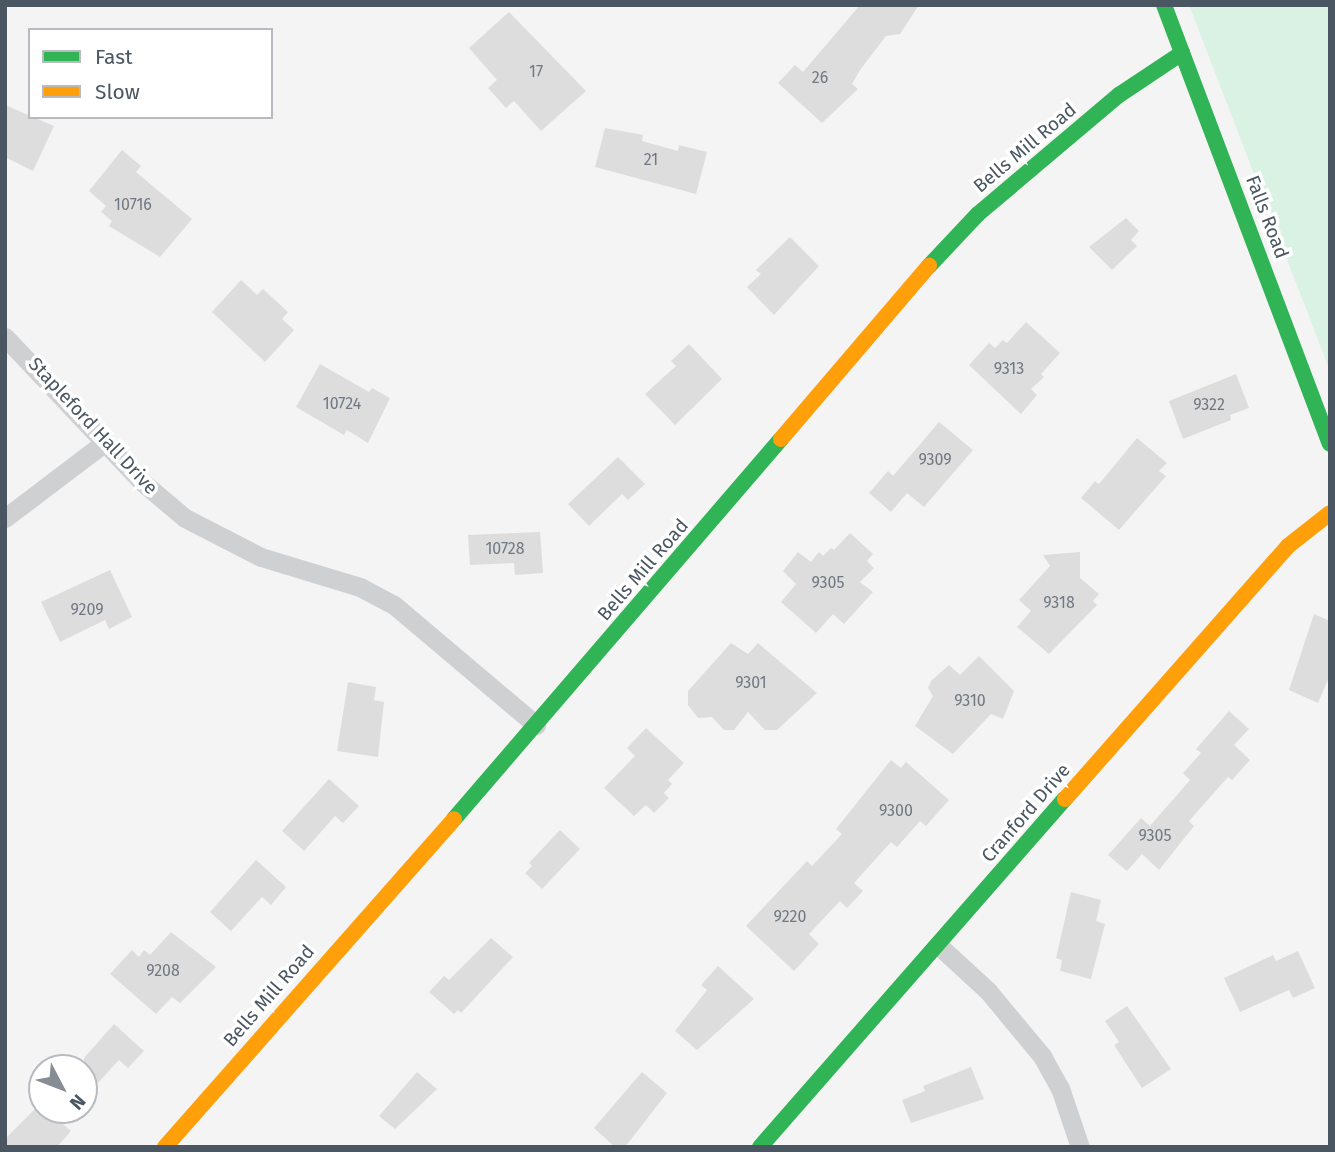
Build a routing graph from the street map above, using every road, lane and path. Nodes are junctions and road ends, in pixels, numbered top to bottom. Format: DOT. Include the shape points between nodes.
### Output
graph roads {
  1 [pos="1164,5"];
  2 [pos="1182,53"];
  3 [pos="5,337"];
  4 [pos="105,442"];
  5 [pos="1330,444"];
  6 [pos="1330,513"];
  7 [pos="5,518"];
  8 [pos="536,725"];
  9 [pos="938,945"];
  10 [pos="165,1147"];
  11 [pos="760,1147"];
  12 [pos="1080,1147"];
  1 -- 2 [label="street, Falls Road"];
  2 -- 5 [label="street, Falls Road"];
  2 -- 8 [label="street, Bells Mill Road" via="1119,95 978,214 890,309"];
  3 -- 4 [label="street, Stapleford Hall Drive"];
  4 -- 7 [label="street"];
  4 -- 8 [label="street, Stapleford Hall Drive" via="141,481 209,533 261,557 360,587 394,605"];
  6 -- 9 [label="street, Cranford Drive" via="1288,546"];
  8 -- 10 [label="street, Bells Mill Road"];
  9 -- 11 [label="street, Cranford Drive"];
  9 -- 12 [label="street" via="988,991 1042,1056 1060,1088"];
}
